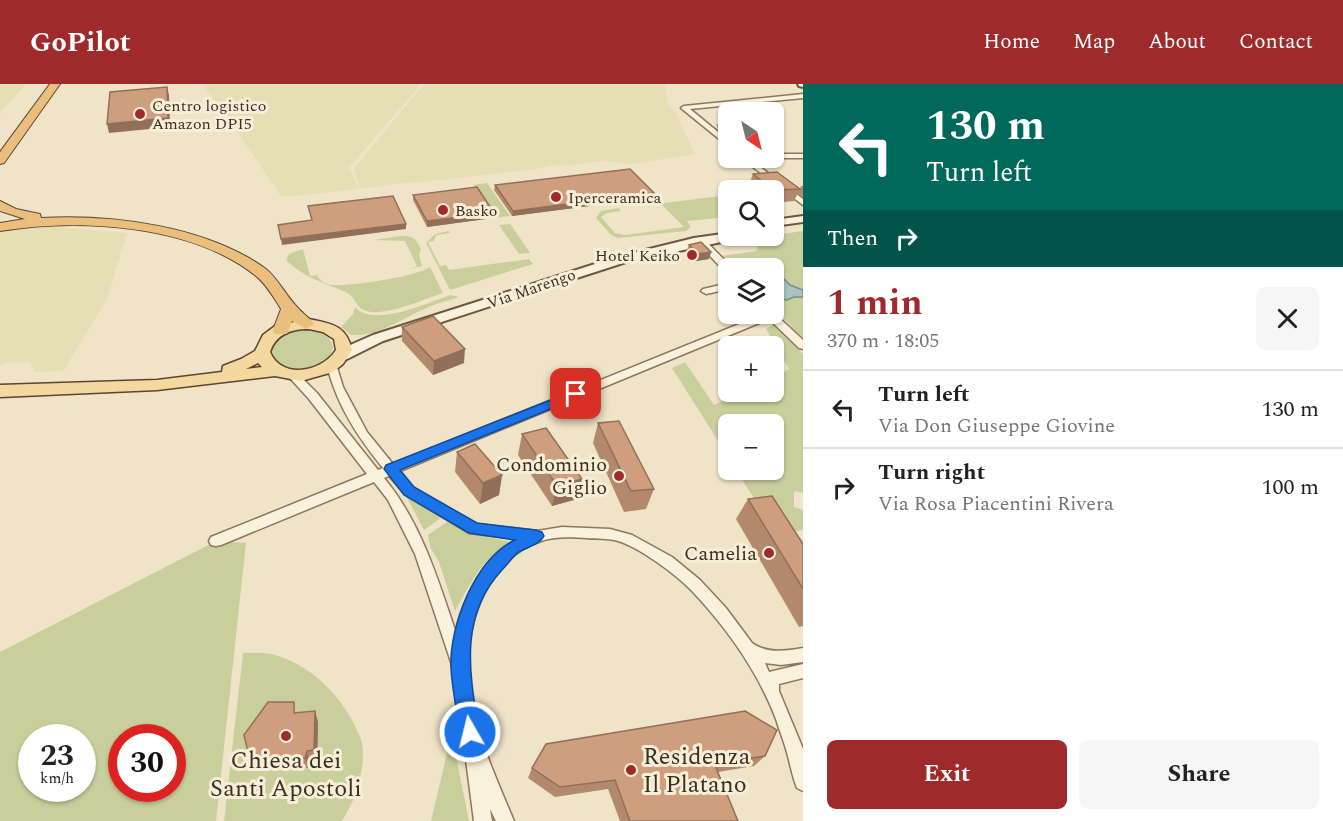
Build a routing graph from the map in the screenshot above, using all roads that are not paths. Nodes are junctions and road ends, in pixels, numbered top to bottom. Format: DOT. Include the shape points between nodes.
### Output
graph roads {
  1 [pos="48,84"];
  2 [pos="55,84"];
  3 [pos="803,96"];
  4 [pos="744,102"];
  5 [pos="718,105"];
  6 [pos="718,136"];
  7 [pos="0,147"];
  8 [pos="784,156"];
  9 [pos="803,156"];
  10 [pos="0,160"];
  11 [pos="757,168"];
  12 [pos="803,203"];
  13 [pos="0,205"];
  14 [pos="803,219"];
  15 [pos="70,222"];
  16 [pos="784,222"];
  17 [pos="803,226"];
  18 [pos="0,227"];
  19 [pos="784,229"];
  20 [pos="718,232"];
  21 [pos="718,238"];
  22 [pos="700,240"];
  23 [pos="718,259"];
  24 [pos="718,288"];
  25 [pos="706,291"];
  26 [pos="289,309"];
  27 [pos="306,324"];
  28 [pos="746,324"];
  29 [pos="780,324"];
  30 [pos="281,330"];
  31 [pos="342,339"];
  32 [pos="803,346"];
  33 [pos="262,353"];
  34 [pos="337,361"];
  35 [pos="276,370"];
  36 [pos="293,375"];
  37 [pos="0,382"];
  38 [pos="0,391"];
  39 [pos="391,469"];
  40 [pos="374,475"];
  41 [pos="536,536"];
  42 [pos="216,541"];
  43 [pos="742,643"];
  44 [pos="803,655"];
  45 [pos="460,666"];
  46 [pos="803,671"];
  47 [pos="771,694"];
  48 [pos="470,732"];
  49 [pos="803,782"];
  50 [pos="483,821"];
  51 [pos="505,821"];
  1 -- 7 [label="highway"];
  2 -- 10 [label="highway"];
  3 -- 4 [label="street"];
  5 -- 6 [label="street" via="684,108"];
  8 -- 9 [label="street"];
  11 -- 12 [label="street"];
  13 -- 15 [label="highway" via="22,215"];
  14 -- 16 [label="main road"];
  15 -- 18 [label="highway"];
  15 -- 26 [label="highway" via="142,228 207,244 260,273 277,289"];
  17 -- 19 [label="main road"];
  20 -- 31 [label="main road" via="627,250 374,336"];
  21 -- 22 [label="main road, Via Marengo"];
  22 -- 23 [label="street"];
  22 -- 34 [label="main road, Via Marengo" via="627,256 369,343"];
  24 -- 25 [label="street"];
  26 -- 27 [label="highway"];
  26 -- 30 [label="highway"];
  27 -- 30 [label="main road"];
  27 -- 31 [label="main road" via="326,327"];
  28 -- 39 [label="street"];
  29 -- 32 [label="street"];
  30 -- 33 [label="main road" via="267,340"];
  31 -- 34 [label="main road" via="344,348"];
  33 -- 35 [label="main road"];
  33 -- 37 [label="main road" via="235,368 194,376"];
  34 -- 36 [label="main road" via="314,374"];
  34 -- 39 [label="street" via="338,387 362,434"];
  35 -- 36 [label="main road"];
  35 -- 38 [label="main road" via="157,385"];
  36 -- 40 [label="street"];
  39 -- 40 [label="street"];
  39 -- 41 [label="street" via="409,491 474,529"];
  40 -- 42 [label="street"];
  40 -- 45 [label="street" via="393,497 422,554"];
  41 -- 43 [label="street" via="570,532 617,535 658,554 695,583 731,624"];
  41 -- 45 [label="street" via="512,548 488,574 466,616"];
  43 -- 44 [label="street" via="754,654"];
  43 -- 47 [label="street"];
  45 -- 48 [label="street"];
  46 -- 47 [label="street" via="772,678"];
  47 -- 49 [label="street" via="790,735"];
  48 -- 50 [label="street"];
  48 -- 51 [label="street"];
}
